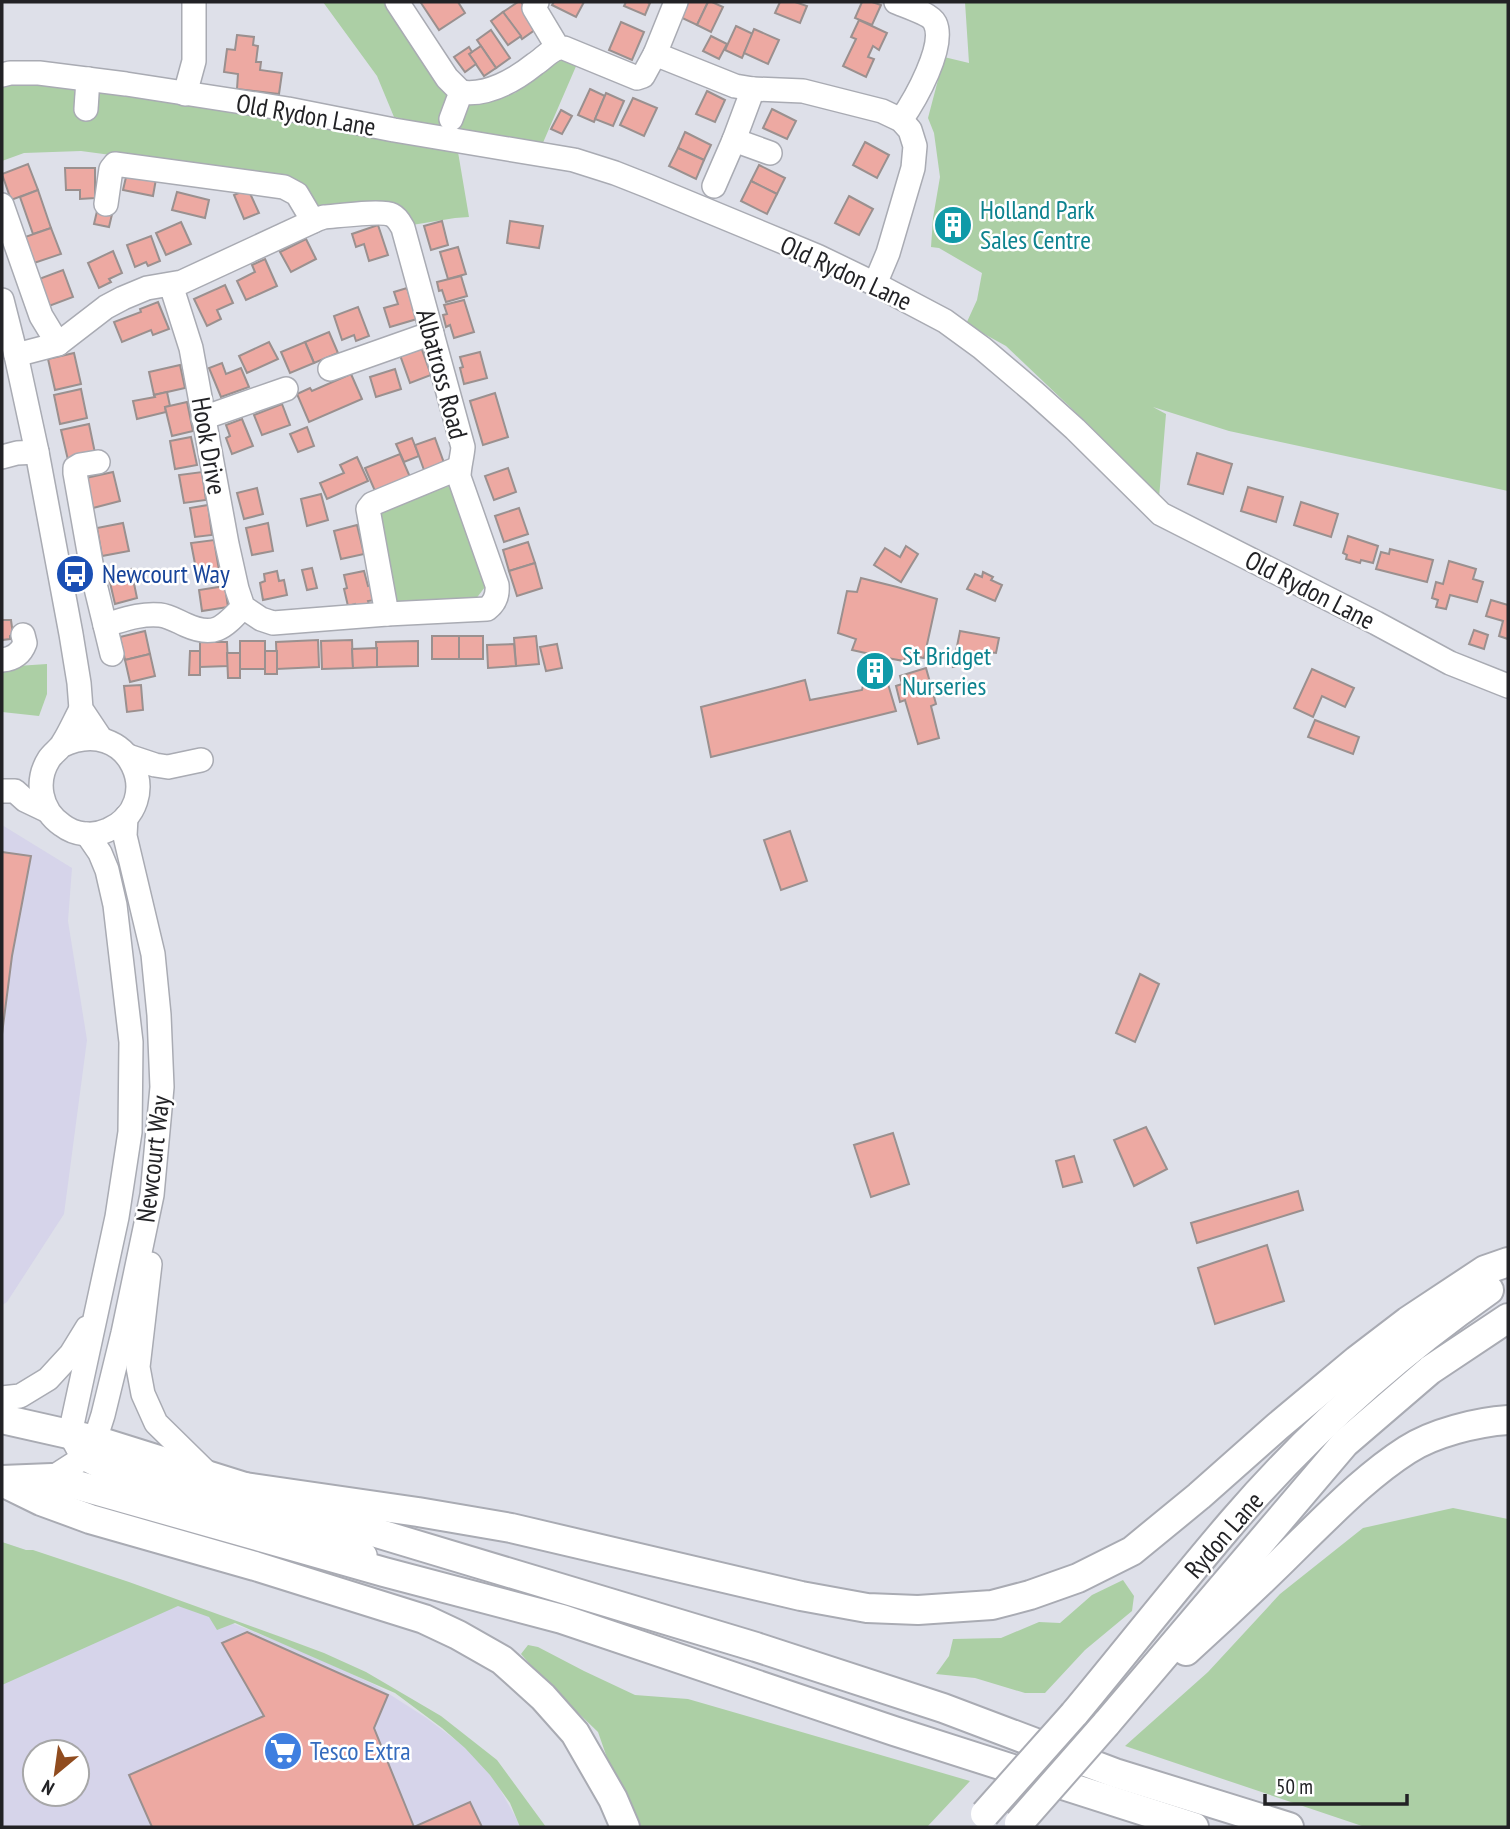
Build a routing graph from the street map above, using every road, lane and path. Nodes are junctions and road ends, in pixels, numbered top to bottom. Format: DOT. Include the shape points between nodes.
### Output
graph roads {
  1 [pos="194,2"];
  2 [pos="397,2"];
  3 [pos="537,2"];
  4 [pos="677,2"];
  5 [pos="896,2"];
  6 [pos="934,10"];
  7 [pos="558,48"];
  8 [pos="655,54"];
  9 [pos="2,75"];
  10 [pos="79,78"];
  11 [pos="753,89"];
  12 [pos="461,92"];
  13 [pos="185,94"];
  14 [pos="86,109"];
  15 [pos="452,119"];
  16 [pos="901,120"];
  17 [pos="734,140"];
  18 [pos="770,153"];
  19 [pos="714,186"];
  20 [pos="106,204"];
  21 [pos="2,205"];
  22 [pos="313,221"];
  23 [pos="875,284"];
  24 [pos="171,285"];
  25 [pos="2,300"];
  26 [pos="432,333"];
  27 [pos="58,344"];
  28 [pos="16,355"];
  29 [pos="330,369"];
  30 [pos="286,389"];
  31 [pos="203,418"];
  32 [pos="37,452"];
  33 [pos="2,457"];
  34 [pos="98,462"];
  35 [pos="459,468"];
  36 [pos="243,607"];
  37 [pos="387,614"];
  38 [pos="105,625"];
  39 [pos="23,635"];
  40 [pos="113,654"];
  41 [pos="2,660"];
  42 [pos="1508,686"];
  43 [pos="81,709"];
  44 [pos="101,739"];
  45 [pos="61,746"];
  46 [pos="128,756"];
  47 [pos="201,760"];
  48 [pos="168,767"];
  49 [pos="43,771"];
  50 [pos="138,789"];
  51 [pos="8,791"];
  52 [pos="46,810"];
  53 [pos="126,817"];
  54 [pos="87,834"];
  55 [pos="152,1195"];
  56 [pos="1508,1262"];
  57 [pos="1508,1277"];
  58 [pos="98,1309"];
  59 [pos="1508,1318"];
  60 [pos="2,1398"];
  61 [pos="2,1419"];
  62 [pos="1508,1420"];
  63 [pos="83,1444"];
  64 [pos="210,1476"];
  65 [pos="52,1478"];
  66 [pos="2,1481"];
  67 [pos="245,1487"];
  68 [pos="470,1595"];
  69 [pos="1106,1724"];
  70 [pos="979,1820"];
  71 [pos="1018,1825"];
  72 [pos="625,1827"];
  73 [pos="1194,1827"];
  74 [pos="1289,1827"];
  1 -- 13 [label="street" via="194,61"];
  2 -- 12 [label="street"];
  3 -- 7 [label="street" via="534,8"];
  4 -- 8 [label="street"];
  5 -- 6 [label="street"];
  6 -- 16 [label="street" via="936,49"];
  7 -- 8 [label="street" via="637,78 643,76"];
  7 -- 12 [label="street" via="496,87 474,94"];
  8 -- 11 [label="street"];
  9 -- 10 [label="street, Old Rydon Lane"];
  10 -- 13 [label="street, Old Rydon Lane"];
  10 -- 14 [label="street"];
  11 -- 16 [label="street" via="803,90"];
  11 -- 17 [label="street"];
  12 -- 15 [label="street"];
  13 -- 23 [label="street, Old Rydon Lane" via="586,163"];
  16 -- 23 [label="street" via="915,146 913,168"];
  17 -- 18 [label="street"];
  17 -- 19 [label="street"];
  20 -- 22 [label="street" via="115,164 284,187 297,194"];
  21 -- 27 [label="street" via="41,316"];
  22 -- 24 [label="street, Albatross Road"];
  22 -- 26 [label="street, Albatross Road" via="386,214 398,219"];
  23 -- 42 [label="street, Old Rydon Lane" via="945,321 982,348 1075,429 1161,514 1450,663"];
  24 -- 27 [label="street, Albatross Road" via="123,298"];
  24 -- 31 [label="street, Hook Drive" via="191,348"];
  25 -- 28 [label="street"];
  26 -- 29 [label="street"];
  26 -- 35 [label="street, Albatross Road" via="463,447"];
  27 -- 28 [label="street, Albatross Road"];
  28 -- 32 [label="street"];
  30 -- 31 [label="street"];
  31 -- 36 [label="street, Hook Drive"];
  32 -- 33 [label="street"];
  32 -- 43 [label="street"];
  34 -- 38 [label="street" via="80,465 75,473"];
  35 -- 37 [label="street" via="368,509"];
  35 -- 37 [label="street, Albatross Road" via="497,585 495,600 487,609"];
  36 -- 37 [label="street" via="274,622"];
  36 -- 38 [label="street" via="215,631 147,614"];
  38 -- 40 [label="street"];
  39 -- 41 [label="street" via="23,649"];
  43 -- 44 [label="street"];
  43 -- 45 [label="street"];
  44 -- 45 [label="street" via="74,740"];
  44 -- 46 [label="street"];
  45 -- 49 [label="street"];
  46 -- 48 [label="street"];
  46 -- 50 [label="street"];
  47 -- 48 [label="street"];
  48 -- 50 [label="street"];
  49 -- 51 [label="street"];
  49 -- 52 [label="street"];
  50 -- 53 [label="street"];
  51 -- 52 [label="street"];
  52 -- 54 [label="street" via="63,827"];
  53 -- 54 [label="street" via="102,833"];
  53 -- 55 [label="street, Newcourt Way" via="125,836 153,954 159,1015 162,1087"];
  54 -- 58 [label="street, Newcourt Way" via="107,870 115,905 131,1042 130,1132"];
  55 -- 63 [label="street, Newcourt Way" via="103,1415"];
  55 -- 64 [label="street" via="150,1271 138,1367 143,1394 156,1423"];
  56 -- 67 [label="main road" via="1485,1270 1408,1321 1132,1551 1078,1578 992,1605 867,1608 511,1528"];
  57 -- 70 [label="main road, Rydon Lane, bridge" via="1447,1320 1318,1433 1234,1520 1074,1714"];
  58 -- 60 [label="street" via="71,1354 48,1378 20,1396"];
  58 -- 63 [label="street, Newcourt Way"];
  59 -- 69 [label="main road, Rydon Lane" via="1430,1370 1345,1443"];
  61 -- 63 [label="main road"];
  62 -- 69 [label="main road" via="1441,1434 1408,1449 1361,1485"];
  63 -- 64 [label="main road"];
  63 -- 65 [label="street"];
  63 -- 68 [label="street" via="105,1469 270,1519"];
  64 -- 67 [label="main road"];
  65 -- 66 [label="main road"];
  65 -- 68 [label="main road"];
  66 -- 72 [label="main road" via="41,1502 90,1519 281,1574 458,1634 502,1660 575,1733"];
  67 -- 74 [label="main road" via="307,1512 781,1655 943,1708 1115,1773"];
  68 -- 73 [label="main road" via="562,1619"];
  69 -- 71 [label="main road, Rydon Lane, bridge"];
}
